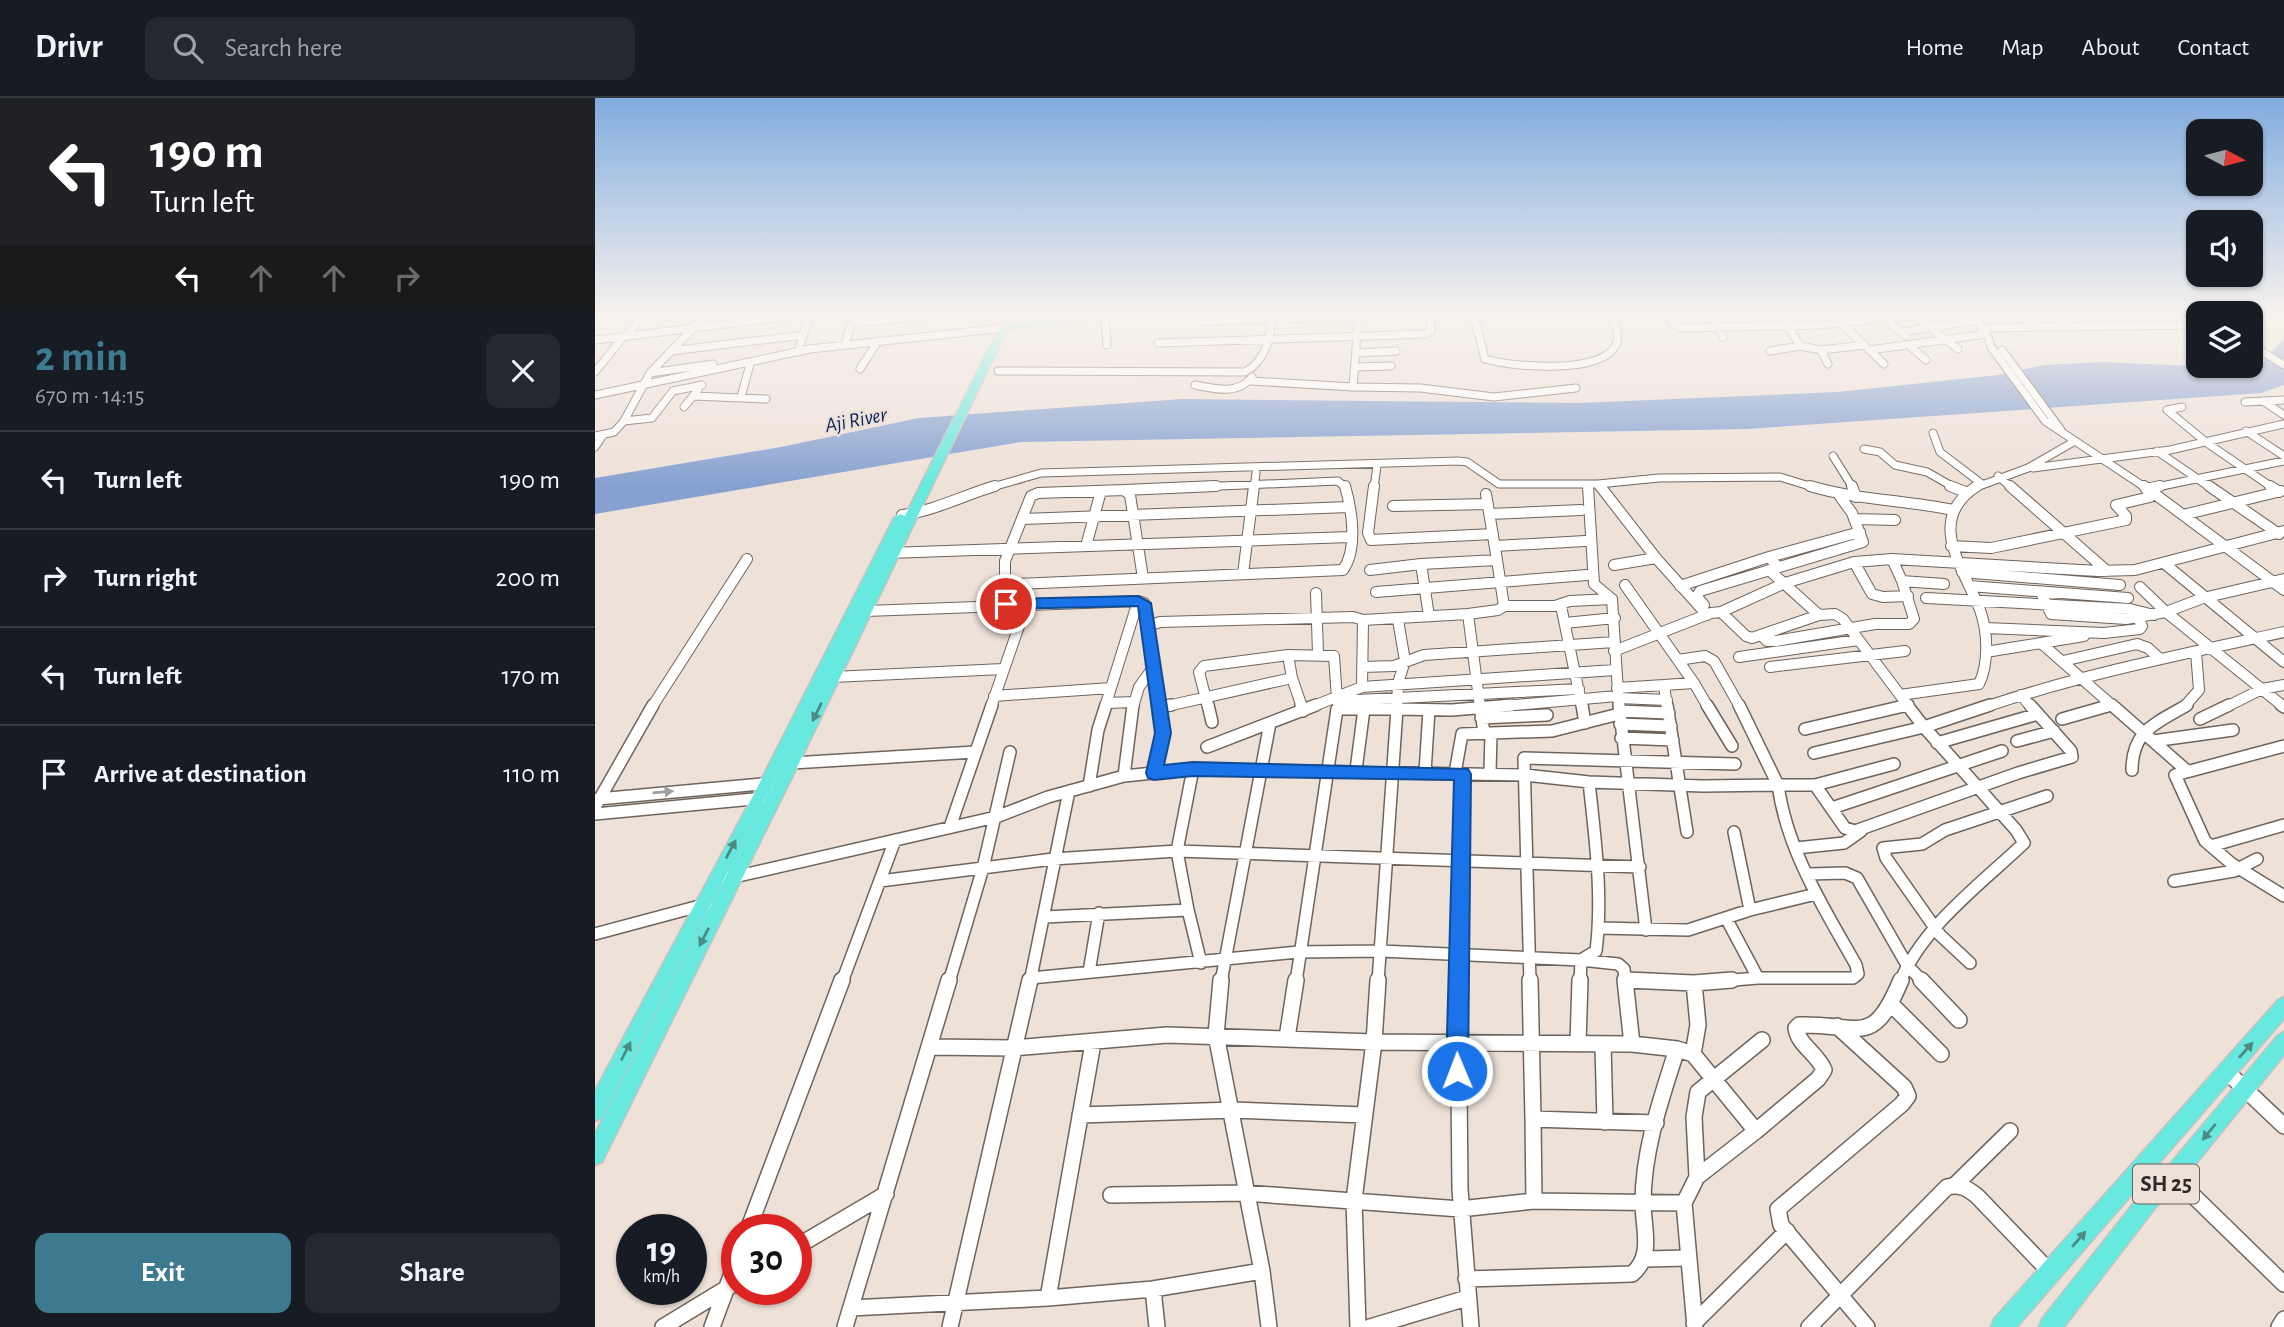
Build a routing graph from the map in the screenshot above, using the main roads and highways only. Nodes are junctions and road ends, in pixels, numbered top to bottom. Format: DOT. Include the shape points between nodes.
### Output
graph roads {
  1 [pos="978,370"];
  2 [pos="888,553"];
  3 [pos="857,619"];
  4 [pos="770,790"];
  5 [pos="2284,1006"];
  6 [pos="2284,1041"];
  7 [pos="595,1111"];
  8 [pos="595,1155"];
  9 [pos="2002,1327"];
  10 [pos="2050,1327"];
  1 -- 2 [label="main road"];
  2 -- 3 [label="main road"];
  2 -- 3 [label="main road"];
  3 -- 4 [label="main road"];
  3 -- 4 [label="main road, one-way" via="792,763"];
  7 -- 4 [label="main road, one-way" via="715,879"];
  4 -- 8 [label="main road, one-way" via="734,877"];
  9 -- 5 [label="main road, one-way"];
  6 -- 10 [label="main road, SH 25, one-way" via="2148,1201"];
}
